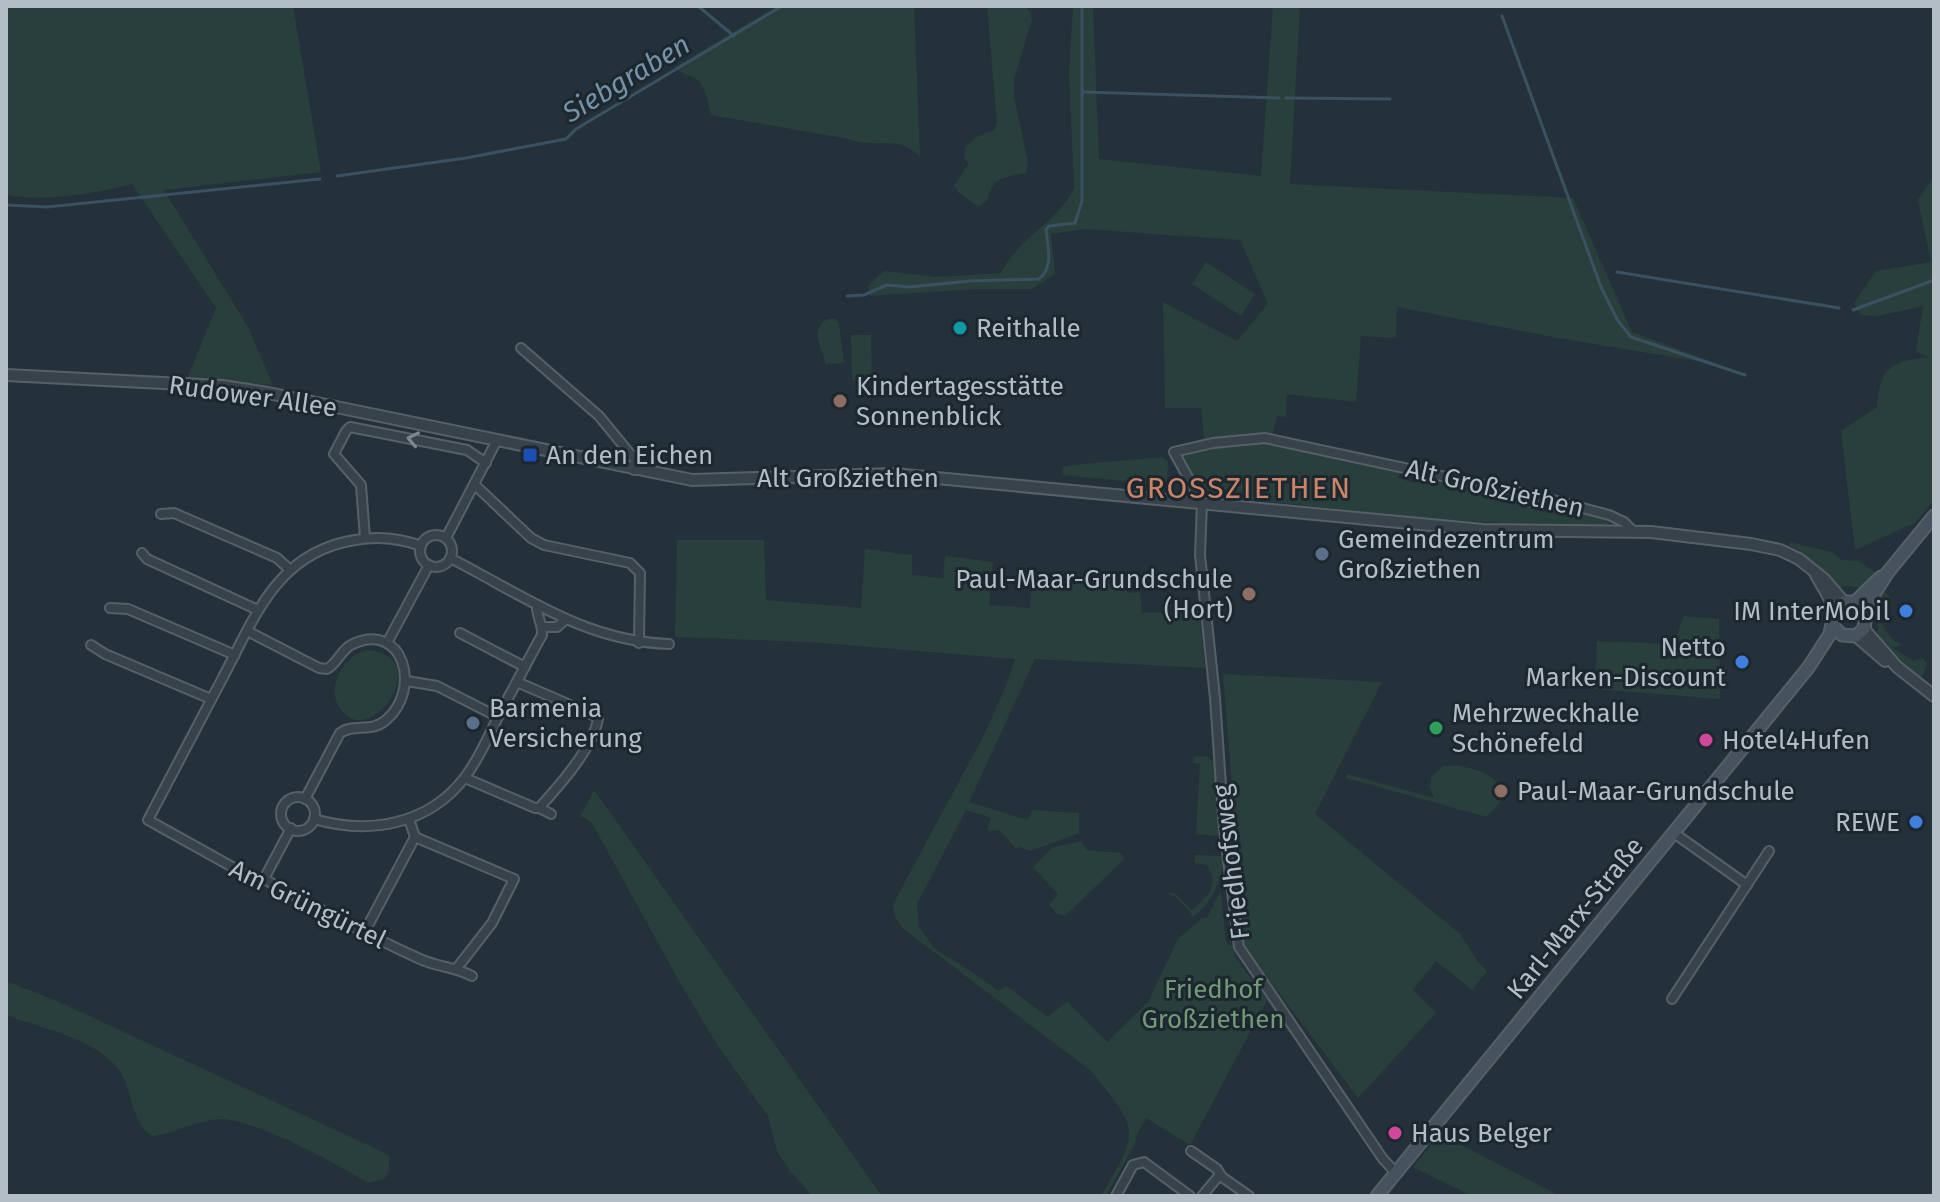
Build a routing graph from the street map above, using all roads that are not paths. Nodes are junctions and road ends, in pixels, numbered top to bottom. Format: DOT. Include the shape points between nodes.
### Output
graph roads {
  1 [pos="521,348"];
  2 [pos="6,375"];
  3 [pos="497,440"];
  4 [pos="486,463"];
  5 [pos="634,470"];
  6 [pos="475,485"];
  7 [pos="1202,503"];
  8 [pos="161,514"];
  9 [pos="1934,516"];
  10 [pos="1634,532"];
  11 [pos="365,538"];
  12 [pos="446,538"];
  13 [pos="421,546"];
  14 [pos="142,553"];
  15 [pos="450,558"];
  16 [pos="429,565"];
  17 [pos="289,569"];
  18 [pos="537,605"];
  19 [pos="1850,605"];
  20 [pos="110,608"];
  21 [pos="258,610"];
  22 [pos="566,619"];
  23 [pos="1833,626"];
  24 [pos="543,627"];
  25 [pos="247,631"];
  26 [pos="1860,632"];
  27 [pos="460,633"];
  28 [pos="1842,635"];
  29 [pos="387,643"];
  30 [pos="639,643"];
  31 [pos="669,644"];
  32 [pos="91,645"];
  33 [pos="235,655"];
  34 [pos="525,667"];
  35 [pos="1808,668"];
  36 [pos="407,681"];
  37 [pos="517,682"];
  38 [pos="1934,696"];
  39 [pos="211,699"];
  40 [pos="498,717"];
  41 [pos="465,778"];
  42 [pos="305,799"];
  43 [pos="539,808"];
  44 [pos="551,814"];
  45 [pos="314,819"];
  46 [pos="409,819"];
  47 [pos="291,828"];
  48 [pos="1674,833"];
  49 [pos="415,837"];
  50 [pos="1769,851"];
  51 [pos="264,879"];
  52 [pos="1747,885"];
  53 [pos="365,931"];
  54 [pos="457,968"];
  55 [pos="472,976"];
  56 [pos="1672,999"];
  57 [pos="1191,1151"];
  58 [pos="1396,1173"];
  59 [pos="1222,1177"];
  60 [pos="1116,1196"];
  61 [pos="1190,1196"];
  62 [pos="1202,1196"];
  63 [pos="1249,1196"];
  64 [pos="1377,1196"];
  1 -- 5 [label="street" via="599,416 636,461"];
  2 -- 3 [label="street, Rudower Allee" via="222,386"];
  3 -- 4 [label="street"];
  3 -- 5 [label="street, Alt Großziethen"];
  4 -- 6 [label="street"];
  4 -- 11 [label="street, one-way" via="467,450 350,427 334,454 361,485"];
  5 -- 7 [label="street, Alt Großziethen" via="705,480 894,474"];
  6 -- 12 [label="street"];
  6 -- 30 [label="street" via="544,545 636,567"];
  7 -- 10 [label="street, Alt Großziethen" via="1483,530"];
  7 -- 10 [label="street, Alt Großziethen" via="1174,452 1265,438 1549,499 1609,515"];
  7 -- 58 [label="street, Friedhofsweg" via="1200,555 1239,947"];
  8 -- 17 [label="street" via="174,513 277,558"];
  9 -- 19 [label="main road" via="1888,572"];
  10 -- 19 [label="street, Alt Großziethen" via="1780,550 1799,559"];
  11 -- 13 [label="street"];
  11 -- 17 [label="street" via="330,546"];
  12 -- 13 [label="street" via="431,536"];
  12 -- 15 [label="street"];
  13 -- 16 [label="street"];
  14 -- 21 [label="street"];
  15 -- 16 [label="street" via="438,567"];
  15 -- 18 [label="street"];
  16 -- 29 [label="street"];
  17 -- 21 [label="street"];
  18 -- 22 [label="street"];
  18 -- 24 [label="street"];
  19 -- 23 [label="main road" via="1832,617"];
  19 -- 26 [label="main road" via="1867,619"];
  20 -- 33 [label="street" via="128,609"];
  21 -- 25 [label="street"];
  22 -- 24 [label="street" via="557,627"];
  22 -- 30 [label="street"];
  23 -- 28 [label="main road"];
  23 -- 35 [label="main road, Karl-Marx-Straße"];
  24 -- 34 [label="street"];
  25 -- 29 [label="street" via="327,669 356,642"];
  25 -- 33 [label="street"];
  26 -- 28 [label="main road"];
  26 -- 38 [label="street" via="1878,656"];
  27 -- 34 [label="street"];
  28 -- 35 [label="main road, Karl-Marx-Straße"];
  29 -- 36 [label="street" via="405,665"];
  30 -- 31 [label="street"];
  32 -- 39 [label="street"];
  33 -- 39 [label="street"];
  34 -- 37 [label="street"];
  35 -- 48 [label="main road, Karl-Marx-Straße"];
  36 -- 40 [label="street" via="437,686"];
  36 -- 42 [label="street" via="387,720 340,733"];
  37 -- 40 [label="street"];
  37 -- 43 [label="street" via="598,719 579,759"];
  39 -- 51 [label="street, Am Grüngürtel" via="148,820 254,879"];
  40 -- 41 [label="street"];
  41 -- 43 [label="street"];
  41 -- 46 [label="street" via="435,806"];
  42 -- 45 [label="street"];
  42 -- 47 [label="street" via="292,798 283,808 282,817"];
  43 -- 44 [label="street"];
  45 -- 46 [label="street" via="347,827"];
  45 -- 47 [label="street" via="302,830"];
  46 -- 49 [label="street"];
  47 -- 51 [label="street"];
  48 -- 52 [label="street"];
  48 -- 58 [label="main road, Karl-Marx-Straße"];
  49 -- 53 [label="street"];
  49 -- 54 [label="street" via="516,877 492,923"];
  50 -- 52 [label="street"];
  51 -- 53 [label="street, Am Grüngürtel"];
  52 -- 56 [label="street"];
  53 -- 54 [label="street, Am Grüngürtel" via="432,964"];
  54 -- 55 [label="street, Am Grüngürtel"];
  57 -- 59 [label="street"];
  58 -- 64 [label="main road, Karl-Marx-Straße"];
  59 -- 62 [label="street"];
  59 -- 63 [label="street"];
  60 -- 61 [label="street" via="1133,1165 1144,1162"];
}
